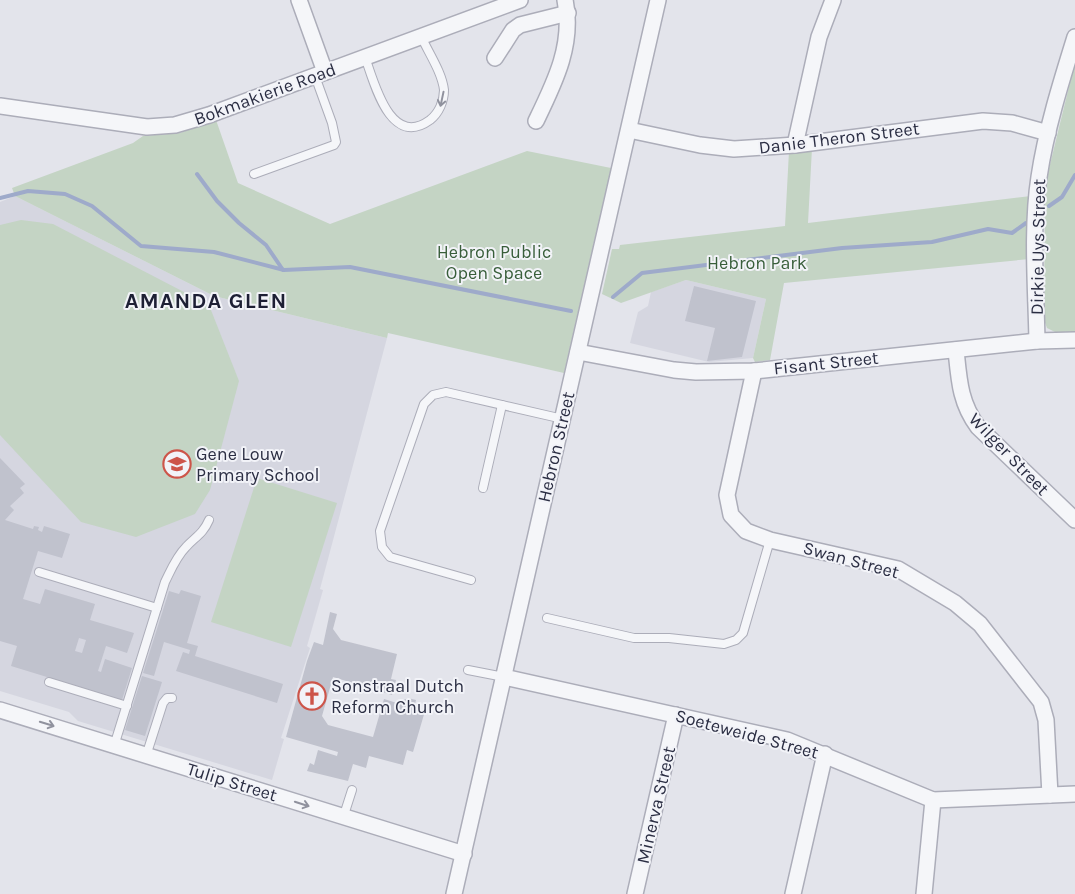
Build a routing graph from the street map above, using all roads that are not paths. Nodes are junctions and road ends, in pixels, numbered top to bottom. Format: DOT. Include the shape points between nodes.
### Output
graph roads {
  1 [pos="299,0"];
  2 [pos="520,0"];
  3 [pos="658,0"];
  4 [pos="833,0"];
  5 [pos="566,7"];
  6 [pos="421,36"];
  7 [pos="1075,37"];
  8 [pos="365,57"];
  9 [pos="495,58"];
  10 [pos="320,74"];
  11 [pos="0,106"];
  12 [pos="536,121"];
  13 [pos="629,130"];
  14 [pos="1048,133"];
  15 [pos="795,145"];
  16 [pos="254,174"];
  17 [pos="1075,340"];
  18 [pos="1036,341"];
  19 [pos="956,350"];
  20 [pos="578,352"];
  21 [pos="754,371"];
  22 [pos="502,405"];
  23 [pos="563,419"];
  24 [pos="483,488"];
  25 [pos="209,520"];
  26 [pos="1075,520"];
  27 [pos="770,540"];
  28 [pos="39,572"];
  29 [pos="471,580"];
  30 [pos="157,608"];
  31 [pos="548,618"];
  32 [pos="468,670"];
  33 [pos="504,676"];
  34 [pos="49,682"];
  35 [pos="172,698"];
  36 [pos="127,706"];
  37 [pos="0,710"];
  38 [pos="676,715"];
  39 [pos="114,746"];
  40 [pos="825,754"];
  41 [pos="146,756"];
  42 [pos="352,790"];
  43 [pos="1075,794"];
  44 [pos="1050,795"];
  45 [pos="934,800"];
  46 [pos="343,818"];
  47 [pos="464,854"];
  48 [pos="454,894"];
  49 [pos="635,894"];
  50 [pos="792,894"];
  51 [pos="924,894"];
  1 -- 10 [label="street"];
  2 -- 6 [label="street, Bokmakierie Road"];
  3 -- 13 [label="street, Hebron Street"];
  4 -- 15 [label="street" via="819,37"];
  5 -- 9 [label="street" via="520,25"];
  5 -- 12 [label="street" via="568,32 560,69"];
  6 -- 8 [label="street, Bokmakierie Road"];
  6 -- 8 [label="lane, one-way" via="444,89 440,106 424,123 407,126 388,114"];
  7 -- 14 [label="street, Dirkie Uys Street"];
  8 -- 10 [label="street, Bokmakierie Road"];
  10 -- 11 [label="street, Bokmakierie Road" via="189,122 161,127"];
  10 -- 16 [label="lane" via="336,142"];
  13 -- 15 [label="street, Danie Theron Street" via="720,148"];
  13 -- 20 [label="street, Hebron Street"];
  14 -- 15 [label="street, Danie Theron Street" via="1012,123 982,121"];
  14 -- 18 [label="street, Dirkie Uys Street" via="1036,209"];
  17 -- 18 [label="street, Fisant Street"];
  18 -- 19 [label="street, Fisant Street"];
  19 -- 21 [label="street, Fisant Street"];
  19 -- 26 [label="street, Wilger Street" via="959,390 968,413 978,427"];
  20 -- 21 [label="street, Fisant Street" via="674,370"];
  20 -- 23 [label="street, Hebron Street"];
  21 -- 27 [label="street, Swan Street" via="727,502 740,527 752,535"];
  22 -- 23 [label="lane"];
  22 -- 24 [label="lane"];
  22 -- 29 [label="lane" via="446,392 438,392 428,398 380,531 382,547 390,557"];
  23 -- 33 [label="street, Hebron Street"];
  25 -- 30 [label="lane" via="204,532 174,562"];
  27 -- 31 [label="lane" via="743,633 732,642 634,638"];
  27 -- 44 [label="street, Swan Street" via="898,569 955,603 980,624 1041,702 1046,720"];
  28 -- 30 [label="lane"];
  30 -- 36 [label="lane"];
  32 -- 33 [label="lane"];
  33 -- 38 [label="street, Soeteweide Street"];
  33 -- 47 [label="street, Hebron Street"];
  34 -- 36 [label="lane"];
  35 -- 41 [label="lane" via="163,703"];
  36 -- 39 [label="lane"];
  37 -- 39 [label="street, Tulip Street, one-way"];
  38 -- 40 [label="street, Soeteweide Street" via="787,740"];
  38 -- 49 [label="street, Minerva Street"];
  39 -- 41 [label="street, Tulip Street"];
  40 -- 45 [label="street, Soeteweide Street"];
  40 -- 50 [label="street"];
  41 -- 46 [label="street, Tulip Street, one-way"];
  42 -- 46 [label="lane"];
  43 -- 44 [label="street, Soeteweide Street"];
  44 -- 45 [label="street, Soeteweide Street"];
  45 -- 51 [label="street"];
  46 -- 47 [label="street, Tulip Street"];
  47 -- 48 [label="street, Hebron Street"];
}
